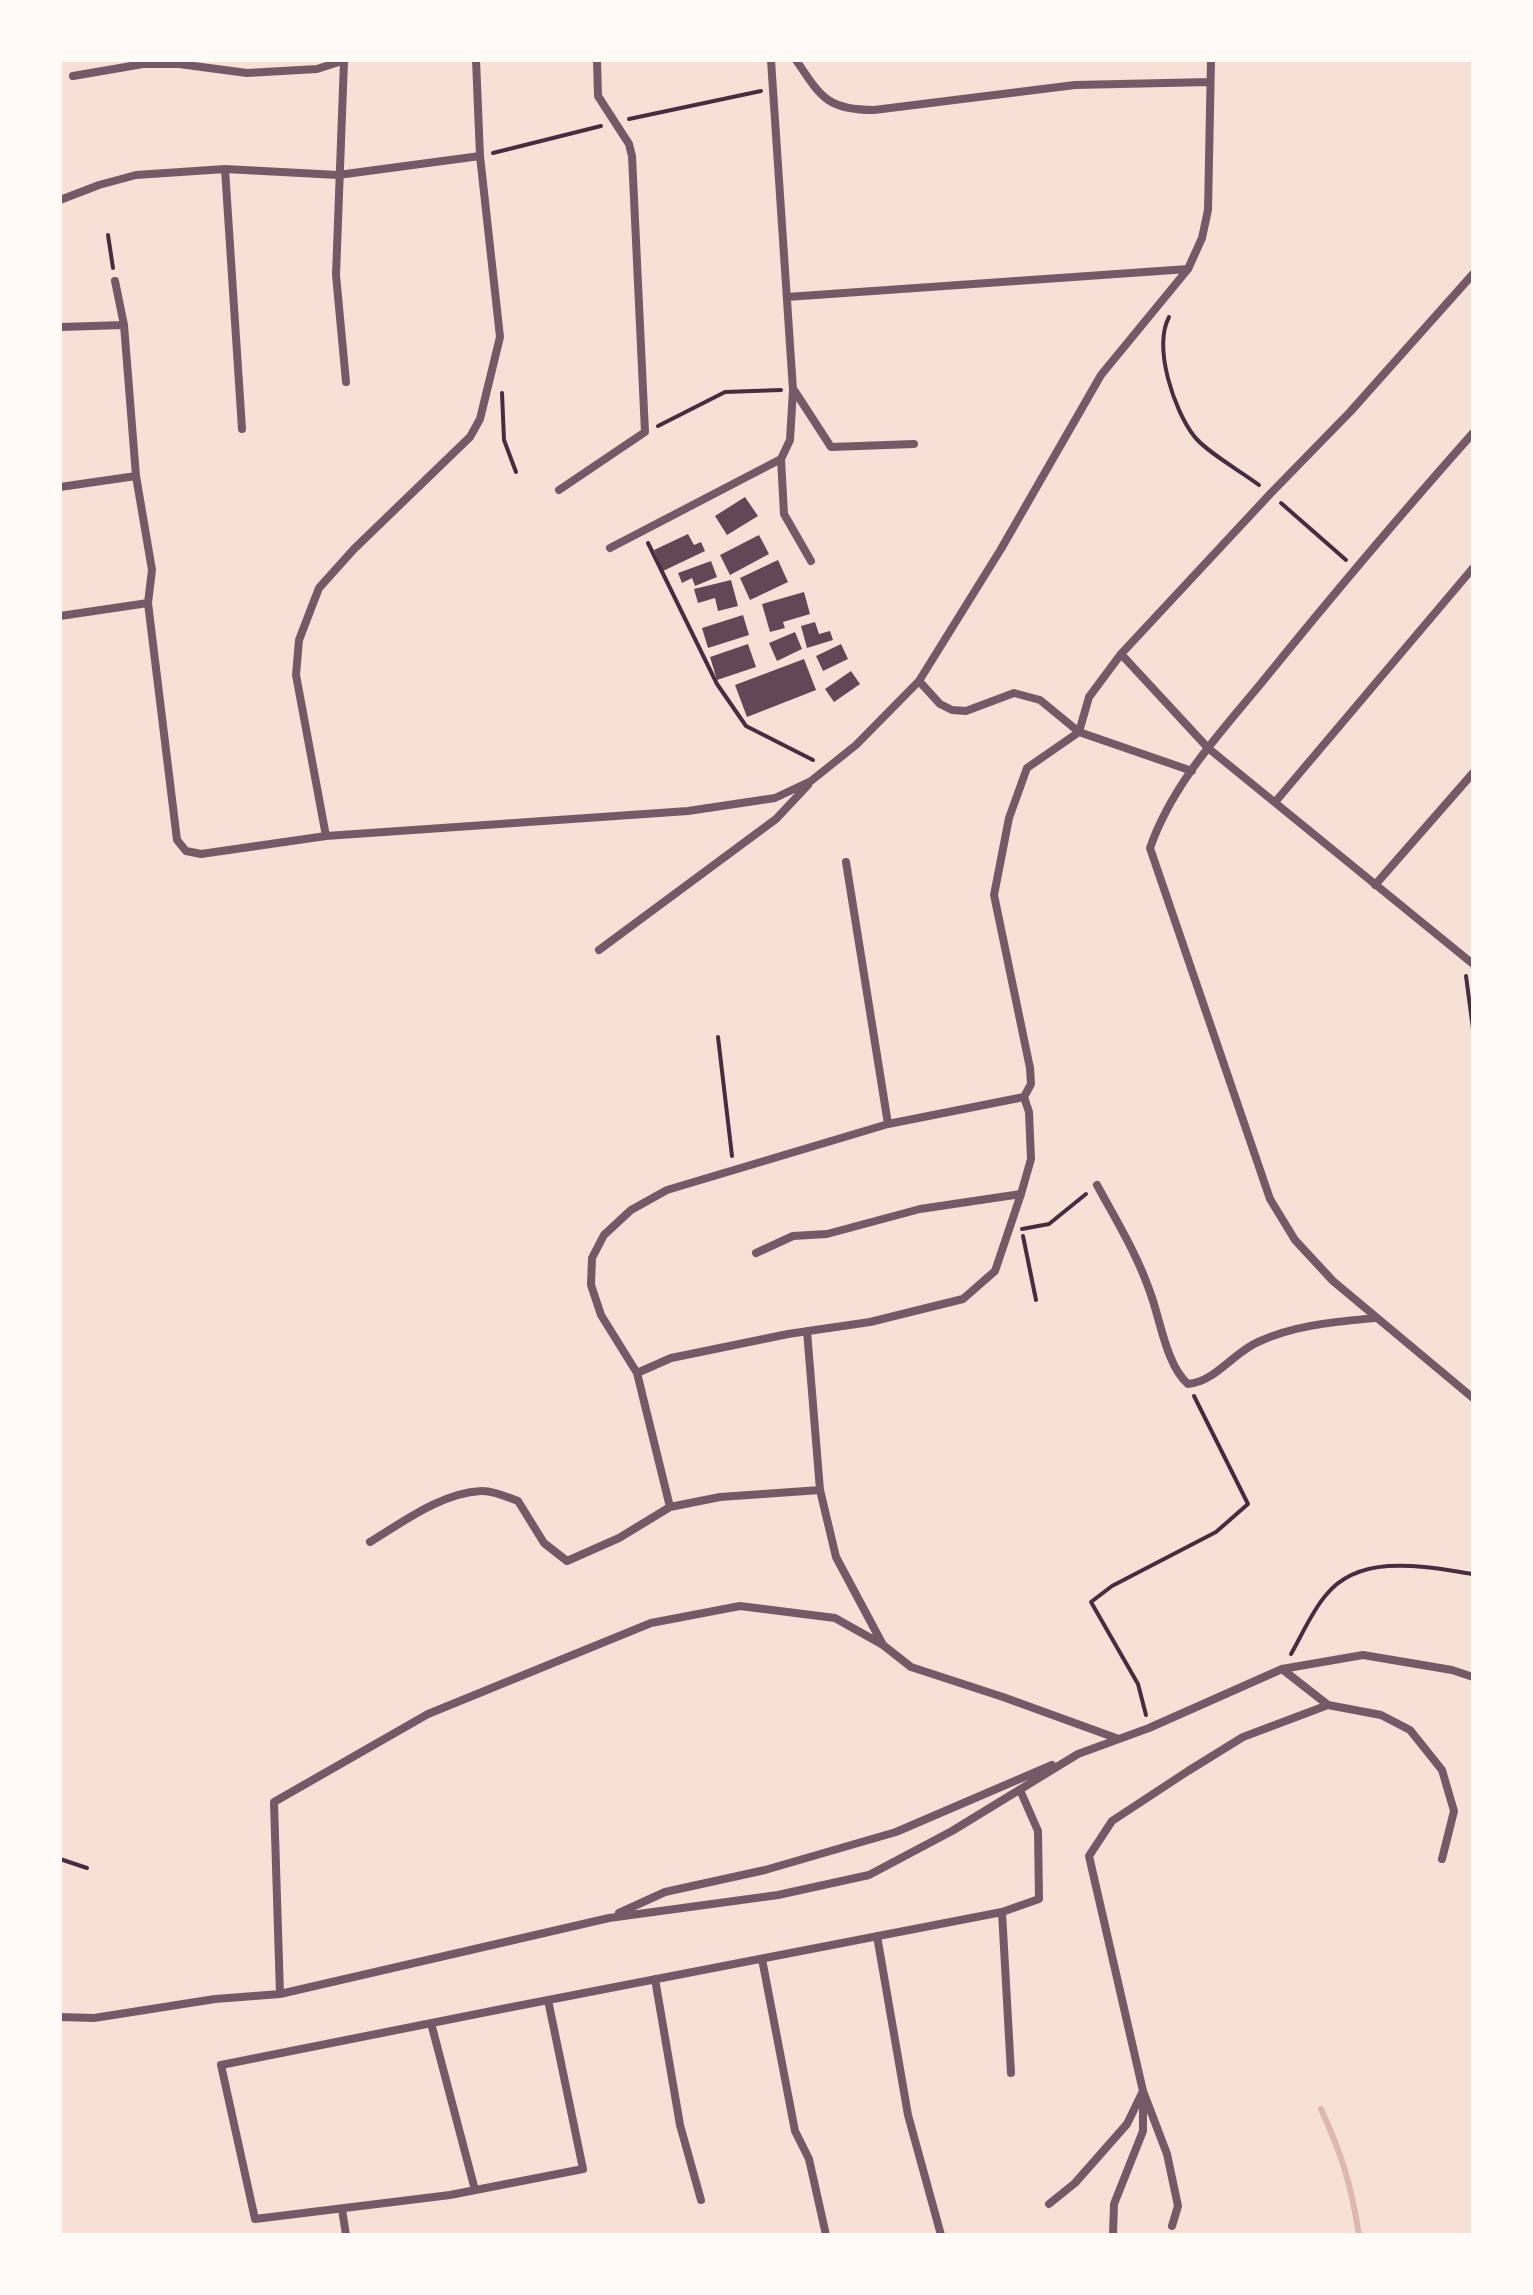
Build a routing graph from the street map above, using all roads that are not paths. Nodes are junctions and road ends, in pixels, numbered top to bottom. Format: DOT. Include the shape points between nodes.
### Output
graph roads {
  1 [pos="345,60"];
  2 [pos="476,60"];
  3 [pos="597,60"];
  4 [pos="771,60"];
  5 [pos="796,60"];
  6 [pos="1211,60"];
  7 [pos="73,76"];
  8 [pos="1210,82"];
  9 [pos="480,156"];
  10 [pos="225,169"];
  11 [pos="338,175"];
  12 [pos="60,200"];
  13 [pos="1188,269"];
  14 [pos="1473,274"];
  15 [pos="115,281"];
  16 [pos="787,297"];
  17 [pos="124,325"];
  18 [pos="60,327"];
  19 [pos="346,382"];
  20 [pos="793,390"];
  21 [pos="242,429"];
  22 [pos="1473,433"];
  23 [pos="914,444"];
  24 [pos="781,459"];
  25 [pos="136,476"];
  26 [pos="60,487"];
  27 [pos="559,490"];
  28 [pos="610,548"];
  29 [pos="811,561"];
  30 [pos="1473,568"];
  31 [pos="148,603"];
  32 [pos="60,616"];
  33 [pos="1121,654"];
  34 [pos="919,681"];
  35 [pos="1079,732"];
  36 [pos="1208,748"];
  37 [pos="1192,771"];
  38 [pos="1473,773"];
  39 [pos="811,781"];
  40 [pos="1276,801"];
  41 [pos="326,836"];
  42 [pos="846,862"];
  43 [pos="1375,885"];
  44 [pos="599,950"];
  45 [pos="1473,964"];
  46 [pos="1024,1097"];
  47 [pos="888,1124"];
  48 [pos="1097,1185"];
  49 [pos="1021,1194"];
  50 [pos="756,1253"];
  51 [pos="1375,1318"];
  52 [pos="807,1331"];
  53 [pos="637,1373"];
  54 [pos="1473,1398"];
  55 [pos="820,1490"];
  56 [pos="670,1507"];
  57 [pos="370,1542"];
  58 [pos="883,1645"];
  59 [pos="1282,1669"];
  60 [pos="1473,1677"];
  61 [pos="1328,1705"];
  62 [pos="1116,1738"];
  63 [pos="1078,1754"];
  64 [pos="1020,1790"];
  65 [pos="1442,1859"];
  66 [pos="1002,1912"];
  67 [pos="609,1918"];
  68 [pos="877,1936"];
  69 [pos="762,1959"];
  70 [pos="655,1979"];
  71 [pos="280,1994"];
  72 [pos="548,2000"];
  73 [pos="60,2017"];
  74 [pos="431,2023"];
  75 [pos="1011,2073"];
  76 [pos="1143,2091"];
  77 [pos="475,2190"];
  78 [pos="701,2200"];
  79 [pos="1049,2204"];
  80 [pos="342,2209"];
  81 [pos="1172,2226"];
  82 [pos="346,2235"];
  83 [pos="826,2235"];
  84 [pos="941,2235"];
  85 [pos="1113,2235"];
  1 -- 7 [label="street" via="317,69 247,73 143,64"];
  1 -- 11 [label="street"];
  2 -- 9 [label="street"];
  3 -- 27 [label="street" via="598,96 632,156 645,432"];
  4 -- 16 [label="street"];
  5 -- 8 [label="street" via="827,101 848,110 1075,85"];
  6 -- 8 [label="street"];
  8 -- 13 [label="street" via="1208,210"];
  9 -- 11 [label="street"];
  9 -- 41 [label="street" via="500,337 480,419 470,437 319,588 299,640 296,675"];
  10 -- 11 [label="street"];
  10 -- 12 [label="street" via="136,175"];
  10 -- 21 [label="street"];
  11 -- 19 [label="street" via="336,275"];
  13 -- 16 [label="street"];
  13 -- 34 [label="street" via="1101,375"];
  14 -- 33 [label="street"];
  15 -- 17 [label="street"];
  16 -- 20 [label="street"];
  17 -- 18 [label="street"];
  17 -- 25 [label="street"];
  20 -- 23 [label="street" via="831,447"];
  20 -- 24 [label="street" via="790,440"];
  22 -- 36 [label="street"];
  24 -- 28 [label="street"];
  24 -- 29 [label="street" via="784,514"];
  25 -- 26 [label="street"];
  25 -- 31 [label="street" via="152,570"];
  30 -- 40 [label="street"];
  31 -- 32 [label="street"];
  31 -- 41 [label="street" via="177,840 186,851 201,854"];
  33 -- 35 [label="street" via="1089,697"];
  33 -- 36 [label="street"];
  34 -- 35 [label="street" via="952,710 966,711 1014,693 1040,700"];
  34 -- 39 [label="street" via="856,745"];
  35 -- 37 [label="street"];
  35 -- 46 [label="street" via="1027,768 1009,818 994,895 1030,1068 1031,1084"];
  36 -- 37 [label="street"];
  36 -- 40 [label="street"];
  37 -- 51 [label="street" via="1150,848 1160,880 1270,1199 1295,1240"];
  38 -- 43 [label="street"];
  39 -- 41 [label="street" via="775,798 688,811"];
  39 -- 44 [label="street" via="776,819"];
  40 -- 43 [label="street"];
  42 -- 47 [label="street"];
  43 -- 45 [label="street"];
  46 -- 47 [label="street"];
  46 -- 49 [label="street" via="1031,1159"];
  47 -- 53 [label="street" via="667,1190 631,1210 604,1235 592,1258 591,1285 601,1315"];
  48 -- 51 [label="street" via="1129,1243 1166,1343 1188,1384 1254,1343 1292,1329"];
  49 -- 50 [label="street" via="920,1209 827,1234 793,1236"];
  49 -- 52 [label="street" via="995,1271 963,1299"];
  51 -- 54 [label="street"];
  52 -- 53 [label="street" via="671,1358"];
  52 -- 55 [label="street"];
  53 -- 56 [label="street"];
  55 -- 56 [label="street" via="720,1497"];
  55 -- 58 [label="street" via="836,1557"];
  56 -- 57 [label="street" via="567,1561 544,1543 518,1501 483,1490 453,1497"];
  58 -- 62 [label="street" via="911,1667"];
  58 -- 71 [label="street" via="835,1618 740,1606 651,1623 428,1714 274,1802"];
  59 -- 60 [label="street" via="1363,1655"];
  59 -- 61 [label="street"];
  59 -- 62 [label="street"];
  61 -- 65 [label="street" via="1381,1715 1410,1730 1442,1770 1454,1811"];
  61 -- 76 [label="street" via="1243,1737 1188,1771 1112,1821 1089,1856"];
  62 -- 63 [label="street"];
  63 -- 64 [label="street"];
  63 -- 67 [label="street" via="896,1832 665,1892"];
  64 -- 66 [label="street" via="1038,1831 1039,1899"];
  64 -- 67 [label="street" via="869,1875 778,1895"];
  66 -- 68 [label="street"];
  66 -- 75 [label="street"];
  67 -- 71 [label="street"];
  68 -- 69 [label="street"];
  68 -- 84 [label="street" via="908,2115"];
  69 -- 70 [label="street"];
  69 -- 83 [label="street" via="795,2131 809,2159"];
  70 -- 72 [label="street"];
  70 -- 78 [label="street" via="680,2125"];
  71 -- 73 [label="street" via="94,2018"];
  72 -- 74 [label="street"];
  72 -- 77 [label="street" via="583,2169"];
  74 -- 77 [label="street"];
  74 -- 80 [label="street" via="221,2065 255,2219"];
  76 -- 79 [label="street" via="1127,2124"];
  76 -- 81 [label="street" via="1167,2154 1178,2206"];
  76 -- 85 [label="street" via="1143,2131 1114,2204"];
  77 -- 80 [label="street"];
  80 -- 82 [label="street"];
}
